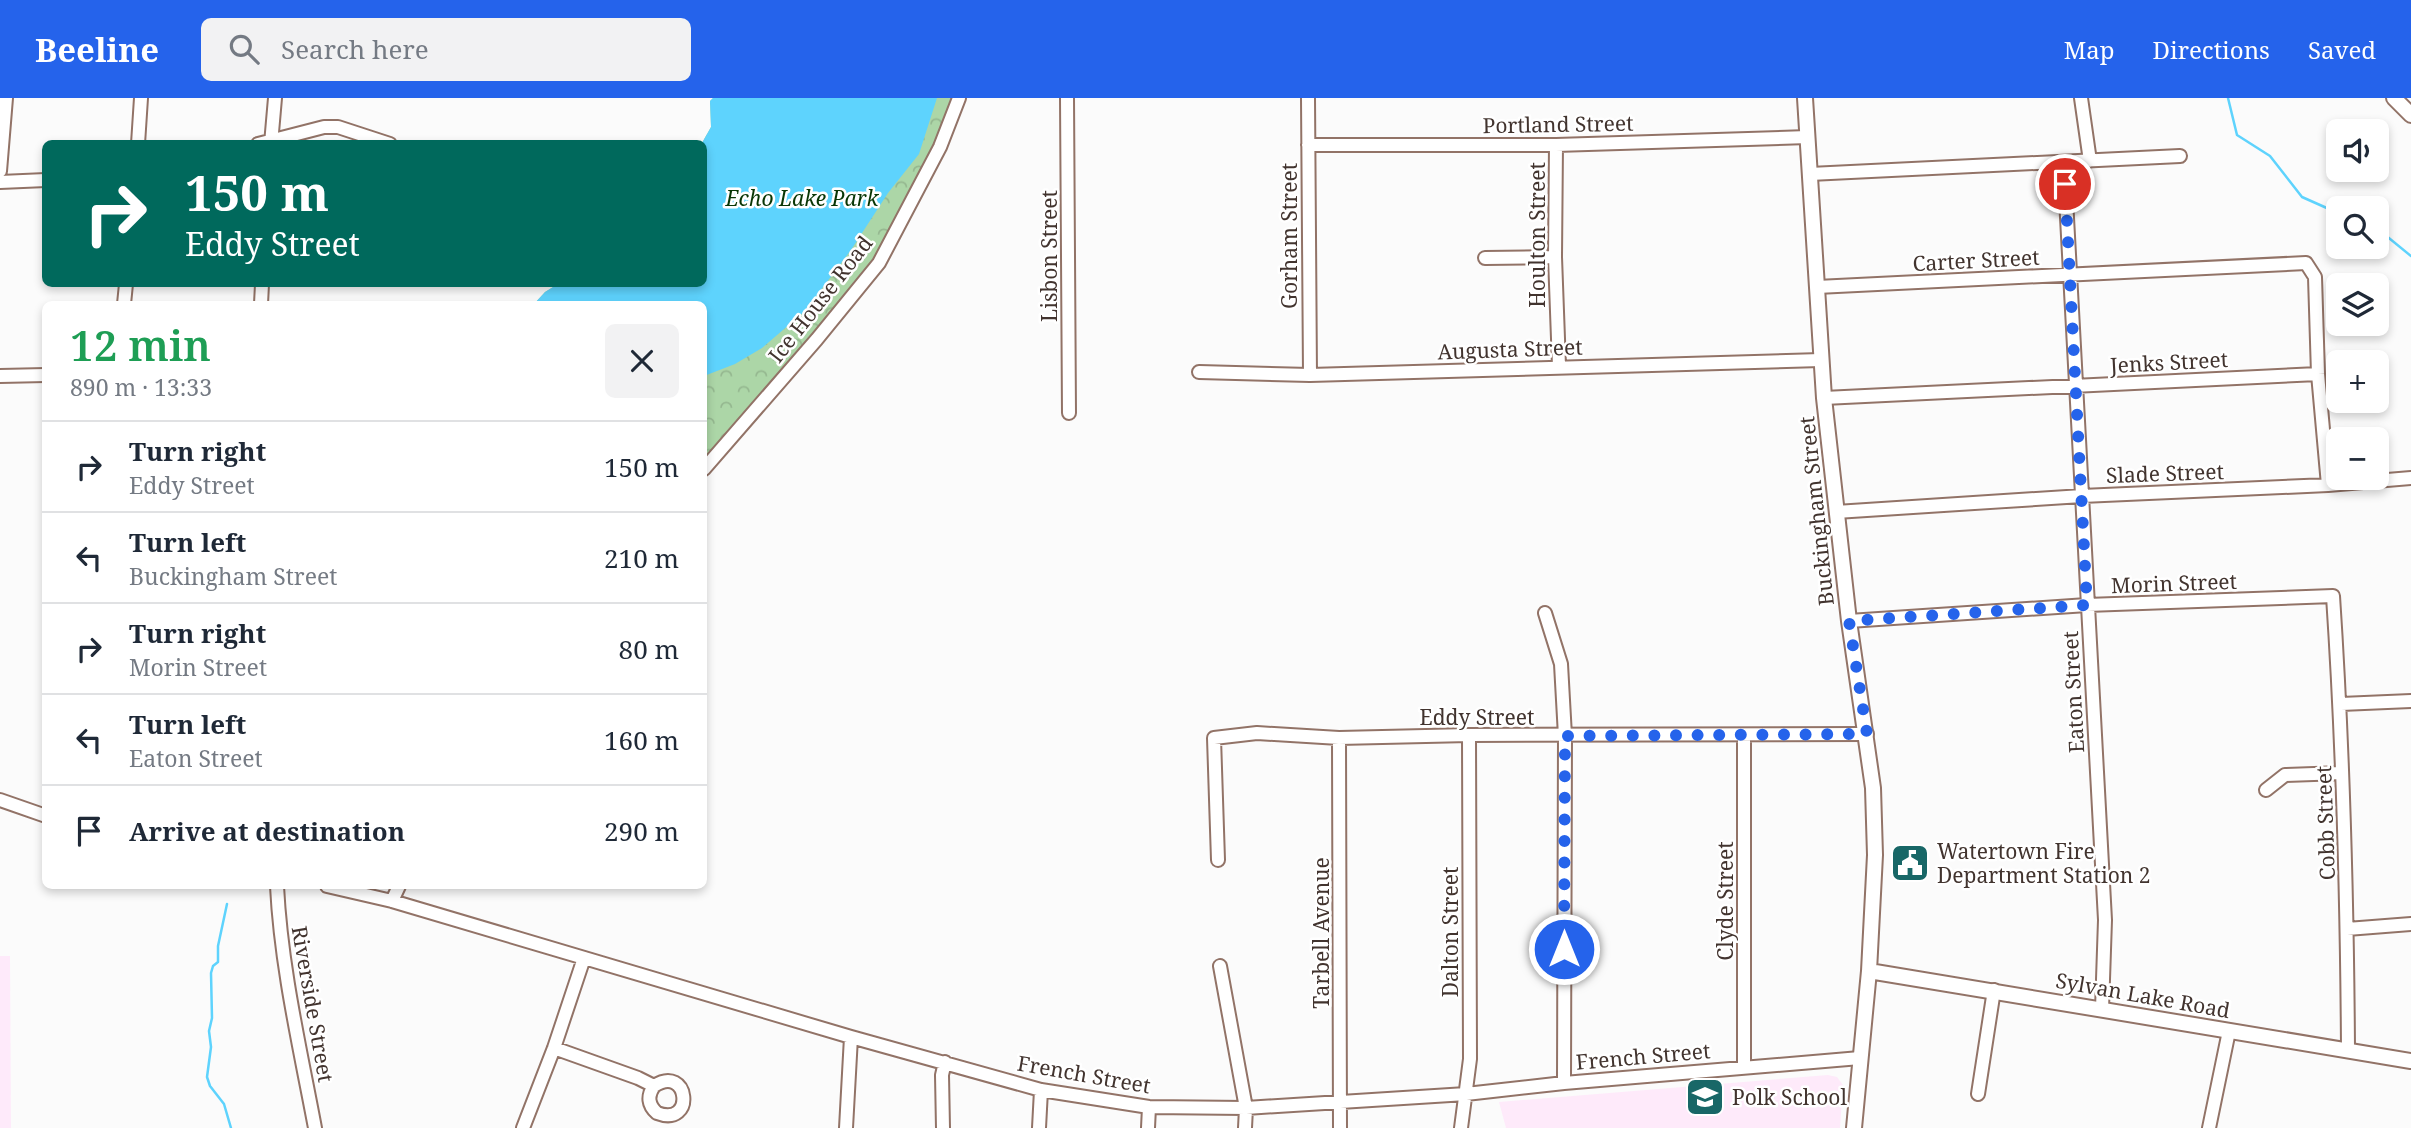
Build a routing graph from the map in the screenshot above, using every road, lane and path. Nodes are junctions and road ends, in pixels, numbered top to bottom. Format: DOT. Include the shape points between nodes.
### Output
graph roads {
  1 [pos="6,98"];
  2 [pos="141,98"];
  3 [pos="275,98"];
  4 [pos="959,98"];
  5 [pos="1067,98"];
  6 [pos="1308,98"];
  7 [pos="1805,98"];
  8 [pos="2081,98"];
  9 [pos="2394,98"];
  10 [pos="2411,116"];
  11 [pos="1808,137"];
  12 [pos="138,140"];
  13 [pos="272,140"];
  14 [pos="279,140"];
  15 [pos="378,140"];
  16 [pos="1308,145"];
  17 [pos="1556,145"];
  18 [pos="2180,156"];
  19 [pos="2090,161"];
  20 [pos="2064,162"];
  21 [pos="0,171"];
  22 [pos="1810,174"];
  23 [pos="42,180"];
  24 [pos="0,182"];
  25 [pos="1555,257"];
  26 [pos="1485,258"];
  27 [pos="2071,274"];
  28 [pos="1817,287"];
  29 [pos="1821,360"];
  30 [pos="1559,366"];
  31 [pos="1199,372"];
  32 [pos="2318,374"];
  33 [pos="42,375"];
  34 [pos="1310,375"];
  35 [pos="0,376"];
  36 [pos="2076,385"];
  37 [pos="1824,398"];
  38 [pos="1069,413"];
  39 [pos="2326,463"];
  40 [pos="707,466"];
  41 [pos="2411,478"];
  42 [pos="2389,480"];
  43 [pos="2326,485"];
  44 [pos="2082,496"];
  45 [pos="1836,512"];
  46 [pos="2333,596"];
  47 [pos="2087,605"];
  48 [pos="1545,613"];
  49 [pos="1849,621"];
  50 [pos="2411,701"];
  51 [pos="2341,704"];
  52 [pos="1867,734"];
  53 [pos="1469,735"];
  54 [pos="1744,735"];
  55 [pos="1565,736"];
  56 [pos="1339,738"];
  57 [pos="2342,773"];
  58 [pos="2266,790"];
  59 [pos="0,800"];
  60 [pos="42,815"];
  61 [pos="1218,860"];
  62 [pos="277,889"];
  63 [pos="340,889"];
  64 [pos="398,889"];
  65 [pos="392,901"];
  66 [pos="2411,925"];
  67 [pos="2347,929"];
  68 [pos="584,958"];
  69 [pos="1220,966"];
  70 [pos="1868,971"];
  71 [pos="1994,990"];
  72 [pos="2102,1009"];
  73 [pos="2229,1031"];
  74 [pos="851,1037"];
  75 [pos="554,1048"];
  76 [pos="2348,1049"];
  77 [pos="1860,1058"];
  78 [pos="2411,1061"];
  79 [pos="945,1062"];
  80 [pos="1744,1066"];
  81 [pos="1564,1083"];
  82 [pos="654,1086"];
  83 [pos="1041,1090"];
  84 [pos="1466,1094"];
  85 [pos="1978,1094"];
  86 [pos="1341,1101"];
  87 [pos="1149,1107"];
  88 [pos="1246,1108"];
  89 [pos="315,1128"];
  90 [pos="523,1128"];
  91 [pos="846,1128"];
  92 [pos="943,1128"];
  93 [pos="1039,1128"];
  94 [pos="1148,1128"];
  95 [pos="1245,1128"];
  96 [pos="1340,1128"];
  97 [pos="1461,1128"];
  98 [pos="1854,1128"];
  99 [pos="2209,1128"];
  1 -- 21 [label="street"];
  2 -- 12 [label="street"];
  3 -- 13 [label="street"];
  4 -- 40 [label="street, Ice House Road" via="940,147 879,263"];
  5 -- 38 [label="street, Lisbon Street"];
  6 -- 16 [label="street, Gorham Street"];
  7 -- 11 [label="main road, Buckingham Street"];
  8 -- 19 [label="street"];
  9 -- 10 [label="main road"];
  11 -- 17 [label="street, Portland Street"];
  11 -- 22 [label="main road, Buckingham Street"];
  14 -- 15 [label="street" via="324,127"];
  16 -- 17 [label="street, Portland Street"];
  16 -- 34 [label="street, Gorham Street"];
  17 -- 25 [label="street, Houlton Street"];
  18 -- 19 [label="street"];
  19 -- 20 [label="street"];
  20 -- 22 [label="street"];
  20 -- 27 [label="street, Eaton Street"];
  22 -- 28 [label="main road, Buckingham Street"];
  23 -- 24 [label="street"];
  25 -- 26 [label="street"];
  25 -- 30 [label="street, Houlton Street"];
  27 -- 28 [label="street, Carter Street"];
  27 -- 32 [label="street, Carter Street" via="2306,263 2315,277"];
  27 -- 36 [label="street, Eaton Street"];
  28 -- 29 [label="main road, Buckingham Street"];
  29 -- 30 [label="street, Augusta Street"];
  29 -- 37 [label="main road, Buckingham Street"];
  30 -- 34 [label="street, Augusta Street"];
  31 -- 34 [label="street, Augusta Street"];
  32 -- 36 [label="street, Jenks Street"];
  32 -- 39 [label="street"];
  33 -- 35 [label="street"];
  36 -- 37 [label="street, Jenks Street"];
  36 -- 44 [label="street, Eaton Street"];
  37 -- 45 [label="main road, Buckingham Street"];
  41 -- 42 [label="street, Slade Street"];
  43 -- 44 [label="street, Slade Street"];
  44 -- 45 [label="street, Slade Street"];
  44 -- 47 [label="street, Eaton Street"];
  45 -- 49 [label="main road, Buckingham Street"];
  46 -- 47 [label="street, Morin Street"];
  46 -- 51 [label="street, Cobb Street"];
  47 -- 49 [label="street, Morin Street"];
  47 -- 72 [label="street, Eaton Street" via="2105,920"];
  48 -- 55 [label="street" via="1562,664"];
  49 -- 52 [label="main road, Buckingham Street"];
  50 -- 51 [label="street"];
  51 -- 57 [label="street, Cobb Street"];
  52 -- 54 [label="street, Eddy Street"];
  52 -- 70 [label="main road, Buckingham Street" via="1875,855"];
  53 -- 55 [label="street, Eddy Street"];
  53 -- 56 [label="street, Eddy Street"];
  53 -- 84 [label="street, Dalton Street" via="1470,1059"];
  54 -- 55 [label="street, Eddy Street"];
  54 -- 80 [label="street, Clyde Street"];
  55 -- 81 [label="street"];
  56 -- 61 [label="street, Eddy Street" via="1257,733 1214,738"];
  56 -- 86 [label="street, Tarbell Avenue"];
  57 -- 58 [label="street" via="2285,775"];
  57 -- 67 [label="street, Cobb Street"];
  59 -- 60 [label="street"];
  62 -- 89 [label="street, Riverside Street"];
  63 -- 65 [label="street, French Street"];
  64 -- 65 [label="street"];
  65 -- 68 [label="street, French Street"];
  66 -- 67 [label="street"];
  67 -- 76 [label="street, Cobb Street"];
  68 -- 74 [label="street, French Street"];
  68 -- 75 [label="street"];
  69 -- 88 [label="street"];
  70 -- 71 [label="main road, Sylvan Lake Road"];
  70 -- 77 [label="main road, Buckingham Street"];
  71 -- 72 [label="main road, Sylvan Lake Road"];
  71 -- 85 [label="street"];
  72 -- 73 [label="main road, Sylvan Lake Road"];
  73 -- 76 [label="main road, Sylvan Lake Road"];
  73 -- 99 [label="street"];
  74 -- 79 [label="street, French Street"];
  74 -- 91 [label="street"];
  75 -- 82 [label="street"];
  75 -- 90 [label="street"];
  76 -- 78 [label="main road, Sylvan Lake Road"];
  77 -- 80 [label="street, French Street"];
  77 -- 98 [label="main road, Buckingham Street"];
  79 -- 83 [label="street, French Street"];
  79 -- 92 [label="street"];
  80 -- 81 [label="street, French Street"];
  81 -- 84 [label="street, French Street"];
  83 -- 87 [label="street, French Street"];
  83 -- 93 [label="street"];
  84 -- 86 [label="street, French Street"];
  84 -- 97 [label="street, Dalton Street"];
  86 -- 88 [label="street, French Street"];
  86 -- 96 [label="street, Tarbell Avenue"];
  87 -- 88 [label="street, French Street"];
  87 -- 94 [label="street"];
  88 -- 95 [label="street"];
}
